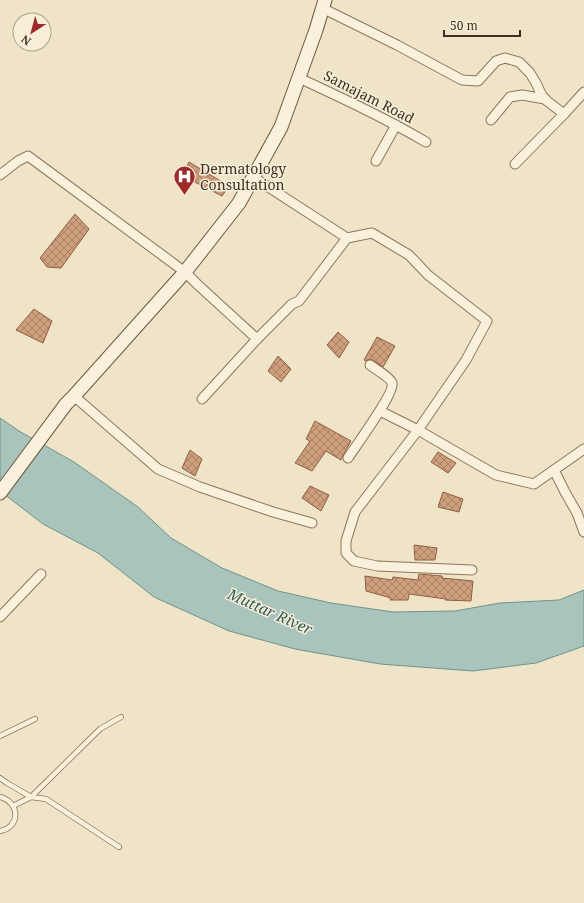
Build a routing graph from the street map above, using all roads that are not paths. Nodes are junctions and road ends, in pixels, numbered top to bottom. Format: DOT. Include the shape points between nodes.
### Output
graph roads {
  1 [pos="323,4"];
  2 [pos="299,78"];
  3 [pos="584,92"];
  4 [pos="545,99"];
  5 [pos="564,114"];
  6 [pos="491,120"];
  7 [pos="396,125"];
  8 [pos="426,142"];
  9 [pos="376,161"];
  10 [pos="514,164"];
  11 [pos="0,175"];
  12 [pos="253,177"];
  13 [pos="347,238"];
  14 [pos="185,272"];
  15 [pos="257,339"];
  16 [pos="370,365"];
  17 [pos="202,399"];
  18 [pos="70,400"];
  19 [pos="380,411"];
  20 [pos="418,430"];
  21 [pos="584,449"];
  22 [pos="348,458"];
  23 [pos="554,470"];
  24 [pos="0,493"];
  25 [pos="312,523"];
  26 [pos="584,532"];
  27 [pos="472,570"];
  28 [pos="41,574"];
  29 [pos="0,617"];
  30 [pos="121,718"];
  31 [pos="35,719"];
  32 [pos="0,736"];
  33 [pos="0,778"];
  34 [pos="0,797"];
  35 [pos="31,797"];
  36 [pos="13,806"];
  37 [pos="0,831"];
  38 [pos="119,847"];
  1 -- 2 [label="main road"];
  1 -- 4 [label="street" via="462,80 478,80 496,61 505,58 519,62 530,74"];
  2 -- 7 [label="street, Samajam Road"];
  2 -- 12 [label="main road" via="281,127"];
  3 -- 5 [label="street"];
  4 -- 5 [label="street"];
  4 -- 6 [label="street" via="522,95 510,96"];
  5 -- 10 [label="street"];
  7 -- 8 [label="street, Samajam Road"];
  7 -- 9 [label="street"];
  11 -- 14 [label="street" via="28,156"];
  12 -- 13 [label="street"];
  12 -- 14 [label="main road" via="239,203"];
  13 -- 15 [label="street" via="299,300"];
  13 -- 20 [label="street" via="372,233 409,255 428,275 487,321 466,360"];
  14 -- 15 [label="street"];
  14 -- 18 [label="main road"];
  15 -- 17 [label="street"];
  16 -- 19 [label="street" via="392,383"];
  18 -- 24 [label="main road"];
  18 -- 25 [label="street" via="158,469 200,487"];
  19 -- 20 [label="street"];
  19 -- 22 [label="street"];
  20 -- 23 [label="street" via="496,475 534,484"];
  20 -- 27 [label="street" via="355,512 346,541 346,553 354,561 377,566"];
  21 -- 23 [label="street"];
  23 -- 26 [label="street"];
  28 -- 29 [label="street"];
  30 -- 35 [label="lane" via="100,729"];
  31 -- 32 [label="lane"];
  33 -- 35 [label="lane"];
  34 -- 36 [label="lane" via="5,798"];
  35 -- 36 [label="lane"];
  35 -- 38 [label="lane" via="46,799"];
  36 -- 37 [label="lane" via="13,823"];
}
